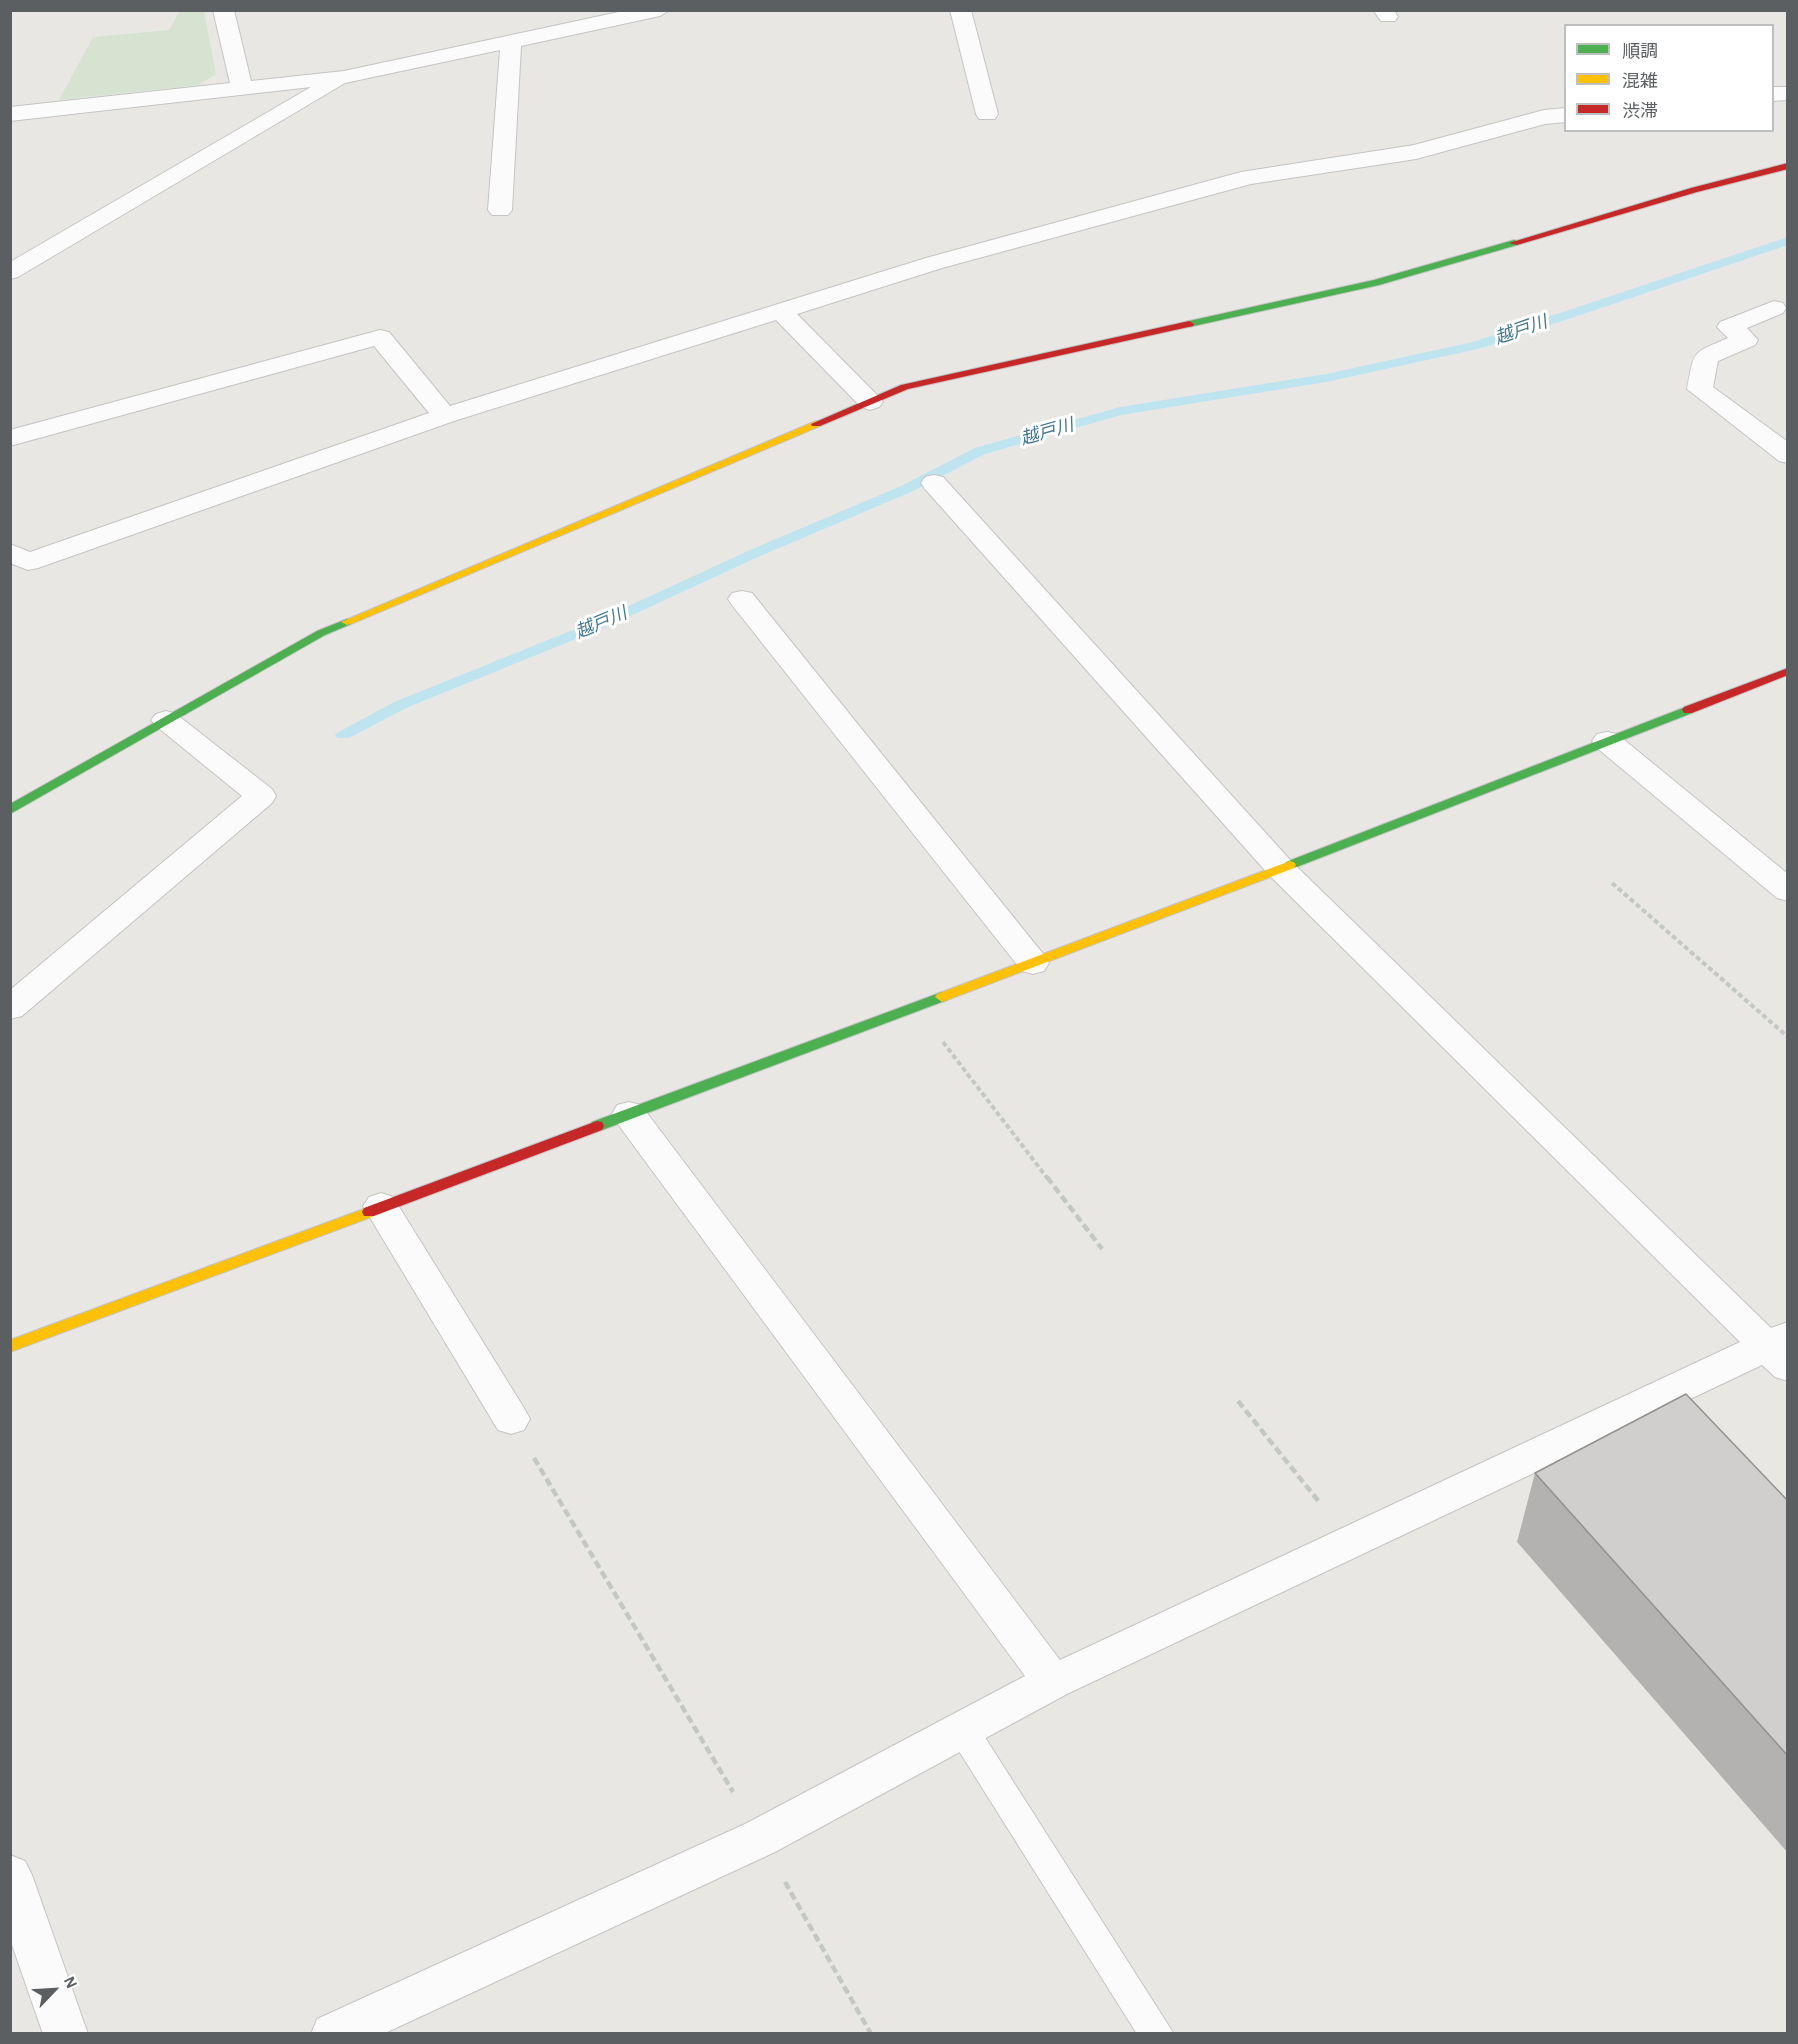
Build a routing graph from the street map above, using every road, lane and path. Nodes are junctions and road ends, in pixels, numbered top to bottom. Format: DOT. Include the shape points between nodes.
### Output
graph roads {
  1 [pos="223,10"];
  2 [pos="660,10"];
  3 [pos="960,10"];
  4 [pos="511,42"];
  5 [pos="344,77"];
  6 [pos="242,88"];
  7 [pos="10,114"];
  8 [pos="987,114"];
  9 [pos="1564,115"];
  10 [pos="1788,166"];
  11 [pos="500,210"];
  12 [pos="10,272"];
  13 [pos="1774,308"];
  14 [pos="780,311"];
  15 [pos="870,402"];
  16 [pos="446,416"];
  17 [pos="10,438"];
  18 [pos="1788,455"];
  19 [pos="934,483"];
  20 [pos="10,552"];
  21 [pos="742,599"];
  22 [pos="1788,671"];
  23 [pos="166,720"];
  24 [pos="1607,741"];
  25 [pos="10,810"];
  26 [pos="1281,868"];
  27 [pos="1612,883"];
  28 [pos="1788,891"];
  29 [pos="1033,963"];
  30 [pos="915,1007"];
  31 [pos="10,1008"];
  32 [pos="1788,1037"];
  33 [pos="628,1114"];
  34 [pos="381,1206"];
  35 [pos="1102,1249"];
  36 [pos="10,1346"];
  37 [pos="1781,1349"];
  38 [pos="1238,1401"];
  39 [pos="511,1419"];
  40 [pos="1351,1541"];
  41 [pos="1053,1682"];
  42 [pos="963,1730"];
  43 [pos="760,1838"];
  44 [pos="10,1875"];
  45 [pos="66,2034"];
  46 [pos="333,2034"];
  47 [pos="871,2034"];
  48 [pos="1157,2034"];
  1 -- 6 [label="street"];
  2 -- 4 [label="street"];
  3 -- 8 [label="street"];
  4 -- 5 [label="street"];
  4 -- 11 [label="street"];
  5 -- 6 [label="street"];
  5 -- 12 [label="street"];
  6 -- 7 [label="street"];
  9 -- 14 [label="street" via="1544,117 1416,152 1249,177 934,263"];
  10 -- 15 [label="street" via="1376,283 905,387"];
  13 -- 18 [label="street" via="1729,327 1746,340 1706,357 1700,389"];
  14 -- 15 [label="street"];
  14 -- 16 [label="street"];
  15 -- 23 [label="street" via="321,633"];
  16 -- 17 [label="street" via="380,337"];
  16 -- 20 [label="street" via="28,562"];
  19 -- 26 [label="street"];
  21 -- 29 [label="street"];
  22 -- 24 [label="street"];
  23 -- 25 [label="street"];
  23 -- 31 [label="street" via="261,796"];
  24 -- 26 [label="street"];
  24 -- 28 [label="street"];
  26 -- 29 [label="street"];
  26 -- 37 [label="street"];
  27 -- 32 [label="path"];
  29 -- 30 [label="street"];
  30 -- 33 [label="street"];
  30 -- 35 [label="path"];
  33 -- 34 [label="street"];
  33 -- 41 [label="street"];
  34 -- 36 [label="street"];
  34 -- 39 [label="street"];
  37 -- 40 [label="street"];
  38 -- 40 [label="path"];
  39 -- 43 [label="path"];
  40 -- 41 [label="street"];
  41 -- 42 [label="street"];
  42 -- 43 [label="street"];
  42 -- 48 [label="lane"];
  43 -- 46 [label="street"];
  43 -- 47 [label="path"];
  44 -- 45 [label="street"];
}
